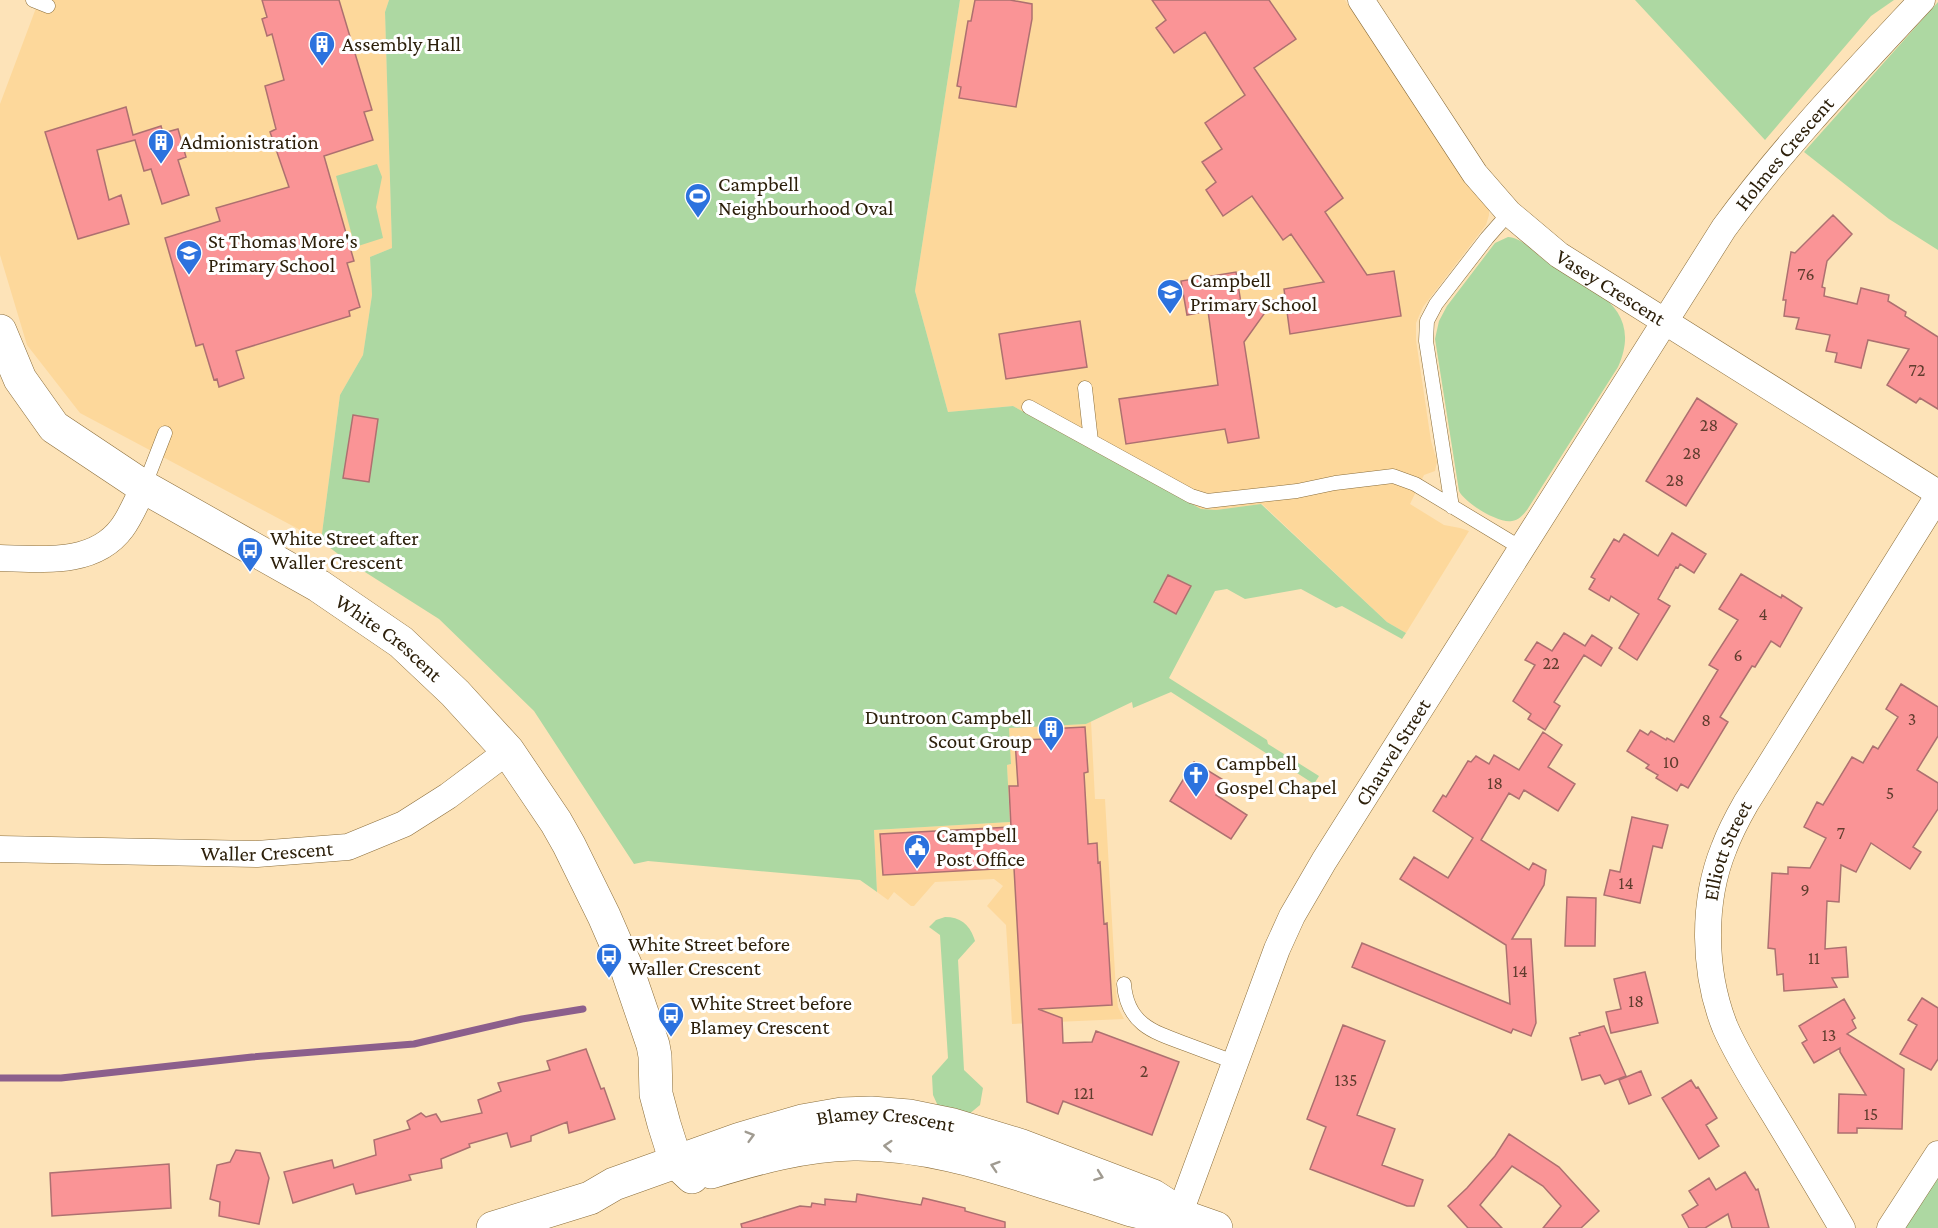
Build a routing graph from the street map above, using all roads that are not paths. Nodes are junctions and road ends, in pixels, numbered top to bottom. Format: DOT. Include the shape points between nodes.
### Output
graph roads {
  1 [pos="33,0"];
  2 [pos="1361,0"];
  3 [pos="1922,0"];
  4 [pos="48,6"];
  5 [pos="1509,213"];
  6 [pos="1665,320"];
  7 [pos="0,331"];
  8 [pos="1085,387"];
  9 [pos="1029,407"];
  10 [pos="165,433"];
  11 [pos="1091,441"];
  12 [pos="144,487"];
  13 [pos="1938,494"];
  14 [pos="1452,507"];
  15 [pos="1521,548"];
  16 [pos="0,558"];
  17 [pos="507,751"];
  18 [pos="0,849"];
  19 [pos="1124,984"];
  20 [pos="1234,1062"];
  21 [pos="924,1118"];
  22 [pos="828,1131"];
  23 [pos="977,1132"];
  24 [pos="949,1154"];
  25 [pos="1938,1154"];
  26 [pos="688,1165"];
  27 [pos="1040,1167"];
  28 [pos="1179,1215"];
  29 [pos="493,1228"];
  30 [pos="1216,1228"];
  31 [pos="1842,1228"];
  32 [pos="1890,1228"];
  1 -- 4 [label="lane"];
  2 -- 5 [label="street, Vasey Crescent" via="1475,174"];
  3 -- 6 [label="street, Holmes Crescent" via="1744,201"];
  5 -- 6 [label="street, Vasey Crescent" via="1559,255"];
  5 -- 14 [label="lane" via="1436,304 1427,324 1426,341"];
  6 -- 13 [label="street, Vasey Crescent"];
  6 -- 15 [label="street, Chauvel Street"];
  7 -- 12 [label="street, White Crescent" via="20,379 54,427"];
  8 -- 11 [label="lane"];
  9 -- 11 [label="lane"];
  10 -- 12 [label="lane"];
  11 -- 14 [label="lane" via="1207,501 1385,476 1407,480"];
  12 -- 16 [label="street" via="121,529 94,552 55,559"];
  12 -- 17 [label="street, White Crescent" via="319,586 401,642 455,693"];
  13 -- 31 [label="street, Elliott Street" via="1746,803 1723,849 1710,902 1710,963 1725,1026"];
  14 -- 15 [label="lane"];
  15 -- 20 [label="street, Chauvel Street" via="1303,897 1277,949"];
  17 -- 18 [label="street, Waller Crescent" via="404,824 348,847 257,854"];
  17 -- 26 [label="street, White Crescent" via="556,822 604,916 627,969 655,1056 670,1080"];
  19 -- 20 [label="lane" via="1130,1008 1147,1028"];
  20 -- 28 [label="street, Chauvel Street"];
  21 -- 22 [label="street, Blamey Crescent" via="871,1113"];
  21 -- 23 [label="street, Blamey Crescent"];
  21 -- 24 [label="street"];
  24 -- 22 [label="street, Blamey Crescent, one-way" via="888,1146"];
  22 -- 26 [label="street, Blamey Crescent" via="740,1139"];
  23 -- 24 [label="street" via="963,1147"];
  23 -- 27 [label="street, Blamey Crescent"];
  27 -- 24 [label="street, Blamey Crescent, one-way"];
  25 -- 32 [label="street"];
  26 -- 29 [label="street, Blamey Crescent" via="614,1184 590,1198"];
  27 -- 28 [label="street, Blamey Crescent" via="1140,1213"];
  28 -- 30 [label="street, Blamey Crescent"];
}
